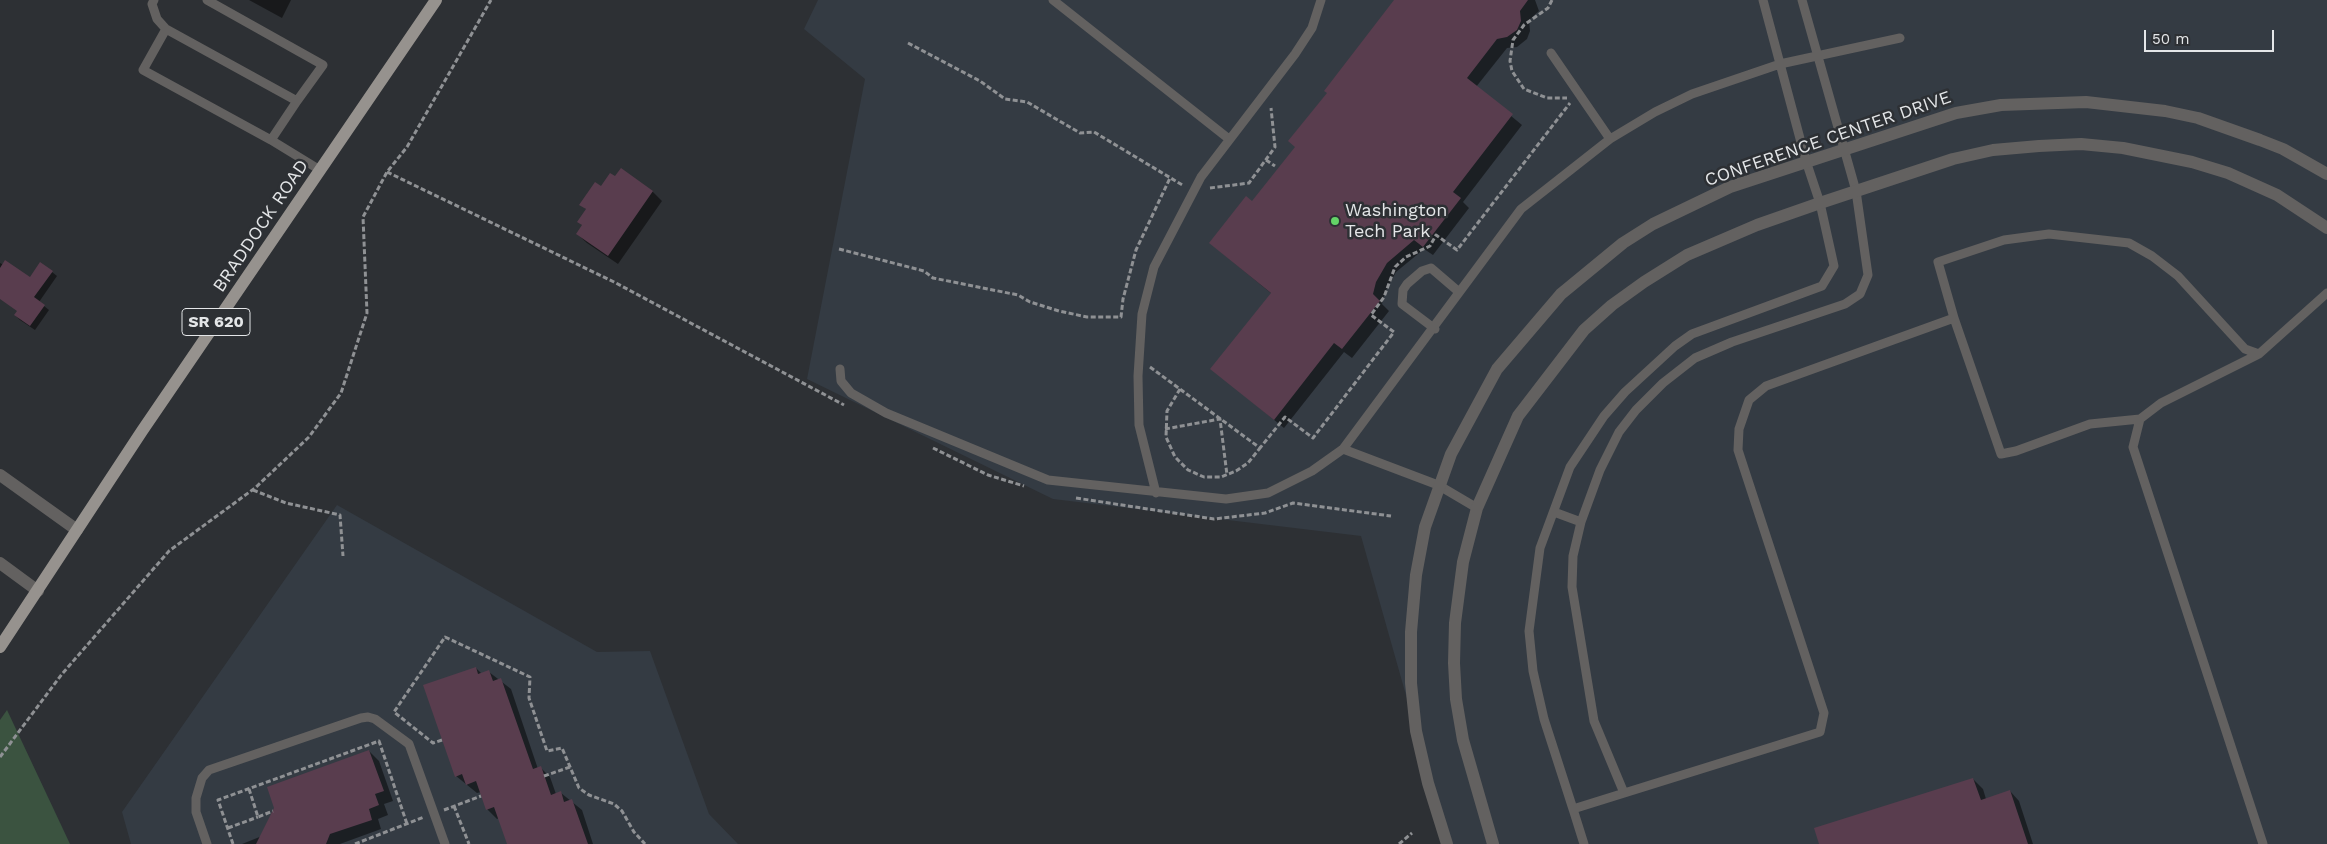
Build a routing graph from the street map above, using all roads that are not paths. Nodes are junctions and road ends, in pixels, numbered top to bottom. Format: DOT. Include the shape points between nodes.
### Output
graph roads {
  1 [pos="154,0"];
  2 [pos="207,0"];
  3 [pos="436,0"];
  4 [pos="1053,0"];
  5 [pos="1320,0"];
  6 [pos="1763,0"];
  7 [pos="1802,0"];
  8 [pos="166,29"];
  9 [pos="1900,38"];
  10 [pos="1551,54"];
  11 [pos="1817,54"];
  12 [pos="1780,64"];
  13 [pos="297,101"];
  14 [pos="1229,139"];
  15 [pos="1610,139"];
  16 [pos="271,140"];
  17 [pos="1844,149"];
  18 [pos="1806,161"];
  19 [pos="320,170"];
  20 [pos="2327,174"];
  21 [pos="1856,191"];
  22 [pos="1820,202"];
  23 [pos="2327,228"];
  24 [pos="1459,292"];
  25 [pos="2327,293"];
  26 [pos="1954,318"];
  27 [pos="1435,329"];
  28 [pos="2260,354"];
  29 [pos="840,369"];
  30 [pos="2140,419"];
  31 [pos="1343,449"];
  32 [pos="0,475"];
  33 [pos="1438,485"];
  34 [pos="1156,493"];
  35 [pos="1477,508"];
  36 [pos="1554,512"];
  37 [pos="1581,522"];
  38 [pos="77,530"];
  39 [pos="0,563"];
  40 [pos="38,591"];
  41 [pos="0,647"];
  42 [pos="1624,793"];
  43 [pos="1573,809"];
  44 [pos="206,844"];
  45 [pos="445,844"];
  46 [pos="1447,844"];
  47 [pos="1493,844"];
  48 [pos="1584,844"];
  49 [pos="2263,844"];
  1 -- 8 [label="lane" via="152,4 157,19"];
  2 -- 13 [label="lane" via="324,65"];
  3 -- 19 [label="main road, BRADDOCK ROAD / SR 620"];
  4 -- 14 [label="lane"];
  5 -- 14 [label="lane" via="1312,28 1295,54"];
  6 -- 12 [label="lane"];
  7 -- 11 [label="lane"];
  8 -- 13 [label="lane"];
  8 -- 16 [label="lane" via="143,70"];
  9 -- 11 [label="lane"];
  10 -- 15 [label="lane"];
  11 -- 12 [label="lane"];
  11 -- 17 [label="lane"];
  12 -- 15 [label="lane" via="1692,94"];
  12 -- 18 [label="lane"];
  13 -- 16 [label="lane"];
  14 -- 34 [label="lane" via="1193,192 1154,267 1142,314 1139,425"];
  15 -- 24 [label="lane" via="1521,209"];
  16 -- 19 [label="lane"];
  17 -- 18 [label="street, CONFERENCE CENTER DRIVE"];
  17 -- 20 [label="street, CONFERENCE CENTER DRIVE" via="1956,113 2001,105 2086,102 2198,118 2283,150"];
  17 -- 21 [label="lane"];
  18 -- 22 [label="lane"];
  18 -- 33 [label="street, CONFERENCE CENTER DRIVE" via="1730,187 1688,206 1623,243 1586,272 1543,313 1497,368"];
  19 -- 38 [label="main road, BRADDOCK ROAD / SR 620"];
  21 -- 22 [label="street"];
  21 -- 23 [label="street" via="1952,159 1993,150 2081,144 2155,154 2228,173 2277,196"];
  21 -- 37 [label="lane" via="1868,275 1860,294 1845,304 1732,342 1695,358 1663,383 1619,432 1600,470"];
  22 -- 35 [label="street" via="1687,255 1612,305 1584,330 1518,416"];
  22 -- 36 [label="lane" via="1834,266 1822,286 1692,334 1675,346 1624,392 1604,416 1570,467"];
  24 -- 27 [label="lane"];
  24 -- 27 [label="lane" via="1431,268 1407,284 1402,304"];
  25 -- 28 [label="lane"];
  26 -- 28 [label="lane" via="1938,262 2004,240 2048,234 2102,238 2129,243 2152,256 2178,276 2245,349"];
  26 -- 30 [label="lane" via="2001,454 2016,452 2090,424"];
  26 -- 42 [label="lane" via="1766,386 1749,400 1739,429 1738,450 1824,713 1820,732"];
  27 -- 31 [label="lane"];
  28 -- 30 [label="lane" via="2161,404"];
  29 -- 34 [label="lane" via="841,381 851,393 886,413 1007,464 1048,480"];
  30 -- 49 [label="lane" via="2133,447"];
  31 -- 33 [label="lane"];
  31 -- 34 [label="lane" via="1312,472 1268,493 1226,499"];
  32 -- 38 [label="street"];
  33 -- 35 [label="lane"];
  33 -- 46 [label="street, CONFERENCE CENTER DRIVE" via="1425,527 1416,574 1411,683 1416,731"];
  35 -- 47 [label="street" via="1462,562 1454,664 1463,740"];
  36 -- 37 [label="lane"];
  36 -- 43 [label="lane" via="1540,548 1529,631 1544,719"];
  37 -- 42 [label="lane" via="1573,556 1572,587 1579,635 1594,720"];
  38 -- 40 [label="main road, BRADDOCK ROAD / SR 620"];
  39 -- 40 [label="street"];
  40 -- 41 [label="main road, BRADDOCK ROAD / SR 620"];
  42 -- 43 [label="lane"];
  43 -- 48 [label="lane"];
  44 -- 45 [label="lane" via="196,812 196,798 202,778 209,770 368,717 410,744"];
}
